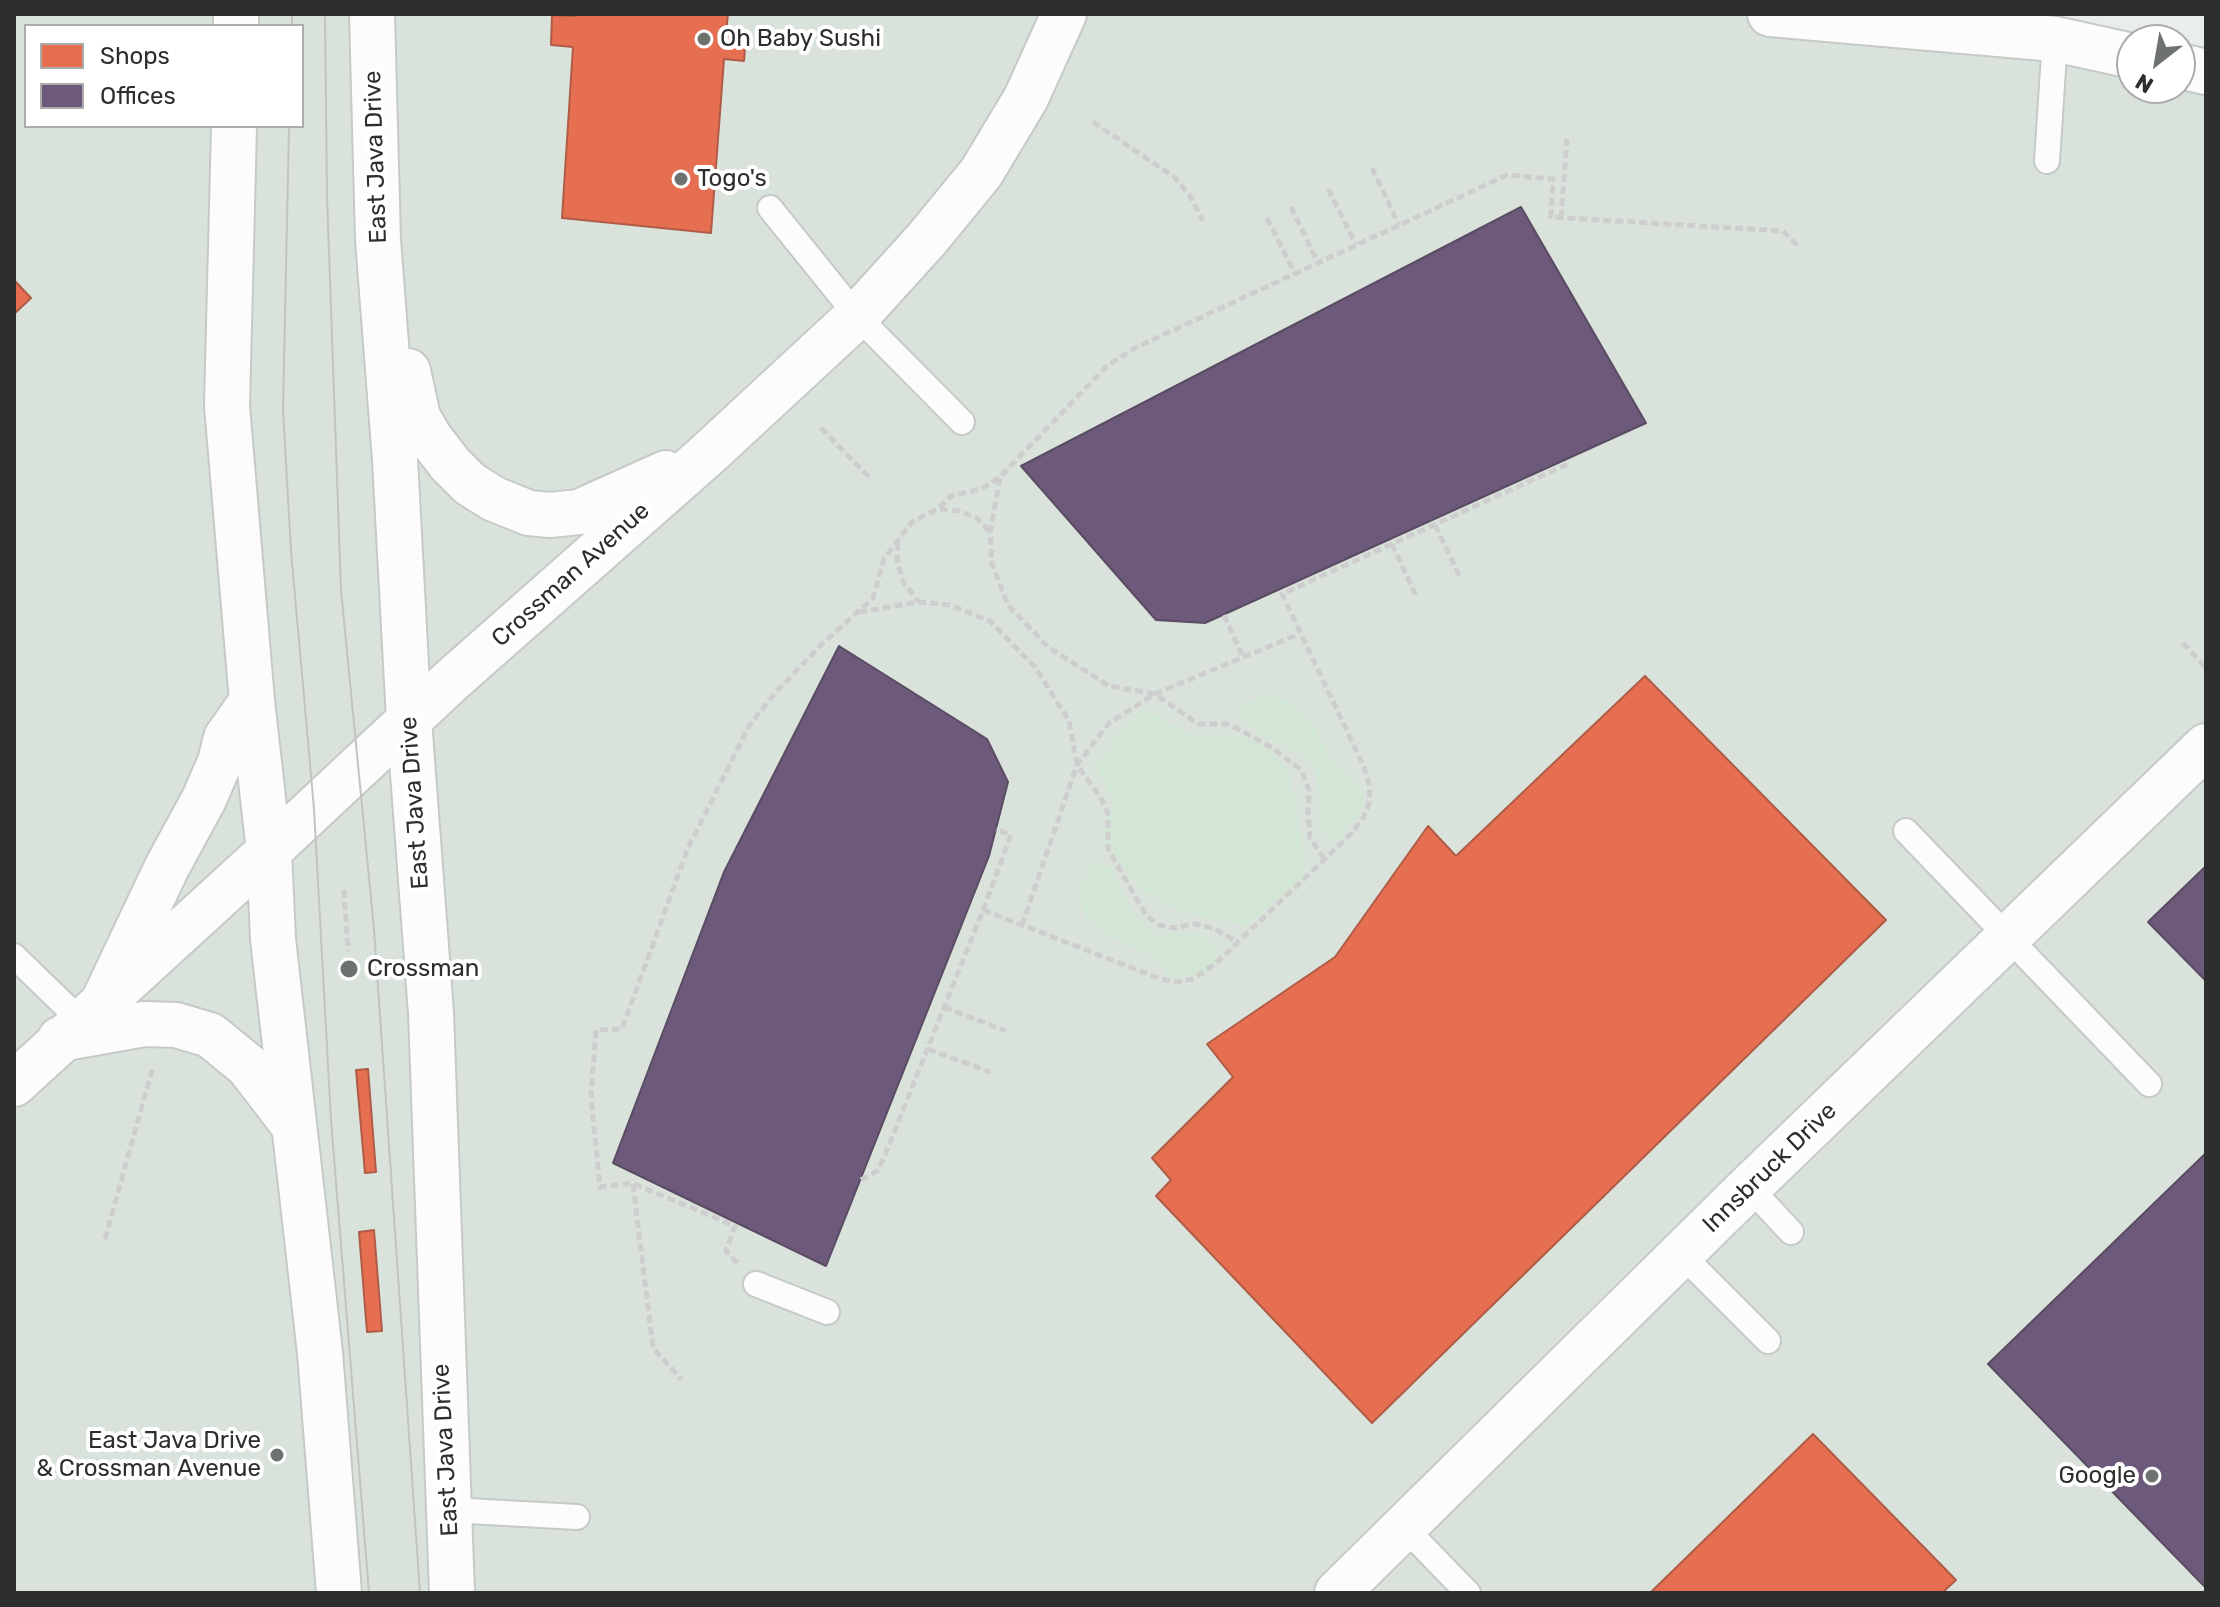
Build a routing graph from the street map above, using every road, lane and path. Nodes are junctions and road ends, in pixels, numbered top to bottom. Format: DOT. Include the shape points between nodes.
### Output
graph roads {
  1 [pos="372,14"];
  2 [pos="1064,14"];
  3 [pos="1770,14"];
  4 [pos="2055,39"];
  5 [pos="2116,52"];
  6 [pos="1093,122"];
  7 [pos="234,128"];
  8 [pos="1567,139"];
  9 [pos="2047,161"];
  10 [pos="1372,168"];
  11 [pos="1328,189"];
  12 [pos="1291,207"];
  13 [pos="770,208"];
  14 [pos="1267,218"];
  15 [pos="1561,218"];
  16 [pos="1203,221"];
  17 [pos="1399,225"];
  18 [pos="378,240"];
  19 [pos="1356,245"];
  20 [pos="1800,248"];
  21 [pos="1318,263"];
  22 [pos="1295,274"];
  23 [pos="857,316"];
  24 [pos="962,422"];
  25 [pos="821,428"];
  26 [pos="708,454"];
  27 [pos="1570,463"];
  28 [pos="869,477"];
  29 [pos="1000,477"];
  30 [pos="939,508"];
  31 [pos="1435,525"];
  32 [pos="990,532"];
  33 [pos="898,542"];
  34 [pos="1392,544"];
  35 [pos="1460,577"];
  36 [pos="1417,598"];
  37 [pos="919,602"];
  38 [pos="858,612"];
  39 [pos="1224,615"];
  40 [pos="1299,634"];
  41 [pos="2183,643"];
  42 [pos="1243,657"];
  43 [pos="2206,668"];
  44 [pos="1155,694"];
  45 [pos="252,701"];
  46 [pos="409,720"];
  47 [pos="2206,746"];
  48 [pos="1077,765"];
  49 [pos="996,829"];
  50 [pos="1906,831"];
  51 [pos="269,851"];
  52 [pos="1323,857"];
  53 [pos="344,890"];
  54 [pos="983,910"];
  55 [pos="1022,925"];
  56 [pos="2008,938"];
  57 [pos="1236,941"];
  58 [pos="348,951"];
  59 [pos="14,956"];
  60 [pos="944,1007"];
  61 [pos="82,1021"];
  62 [pos="1006,1031"];
  63 [pos="928,1049"];
  64 [pos="153,1065"];
  65 [pos="990,1072"];
  66 [pos="14,1084"];
  67 [pos="2149,1084"];
  68 [pos="296,1129"];
  69 [pos="861,1180"];
  70 [pos="632,1183"];
  71 [pos="1749,1187"];
  72 [pos="1791,1232"];
  73 [pos="105,1239"];
  74 [pos="1682,1255"];
  75 [pos="756,1284"];
  76 [pos="827,1312"];
  77 [pos="1768,1341"];
  78 [pos="682,1380"];
  79 [pos="450,1510"];
  80 [pos="577,1517"];
  81 [pos="1404,1527"];
  82 [pos="339,1593"];
  83 [pos="452,1593"];
  84 [pos="1337,1593"];
  85 [pos="1468,1593"];
  1 -- 18 [label="main road, East Java Drive"];
  2 -- 23 [label="main road, Crossman Avenue" via="1026,98 981,173"];
  3 -- 4 [label="main road"];
  4 -- 5 [label="main road"];
  4 -- 9 [label="lane"];
  6 -- 16 [label="path" via="1174,177"];
  7 -- 45 [label="main road" via="227,406"];
  8 -- 15 [label="path"];
  10 -- 17 [label="path"];
  11 -- 19 [label="path"];
  12 -- 21 [label="path"];
  13 -- 23 [label="lane"];
  14 -- 22 [label="path"];
  15 -- 17 [label="path" via="1551,217 1553,179 1507,175"];
  15 -- 20 [label="path" via="1783,231"];
  17 -- 19 [label="path"];
  18 -- 26 [label="main road" via="418,417 470,484 529,513 579,512"];
  18 -- 46 [label="main road, East Java Drive"];
  19 -- 21 [label="path"];
  21 -- 22 [label="path"];
  22 -- 29 [label="path" via="1107,366"];
  23 -- 24 [label="lane"];
  23 -- 26 [label="main road, Crossman Avenue"];
  25 -- 28 [label="path"];
  26 -- 46 [label="main road, Crossman Avenue"];
  27 -- 31 [label="path"];
  29 -- 30 [label="path" via="981,489 951,496"];
  29 -- 32 [label="path"];
  30 -- 32 [label="path" via="977,518"];
  30 -- 33 [label="path" via="912,522"];
  31 -- 34 [label="path"];
  31 -- 35 [label="path"];
  32 -- 44 [label="path" via="992,564 1008,605 1048,647 1109,686"];
  33 -- 37 [label="path" via="903,582"];
  33 -- 38 [label="path" via="884,559 873,598"];
  34 -- 36 [label="path"];
  34 -- 40 [label="path" via="1282,594"];
  37 -- 38 [label="path"];
  37 -- 48 [label="path" via="950,605 990,621 1035,667 1069,721"];
  38 -- 70 [label="path" via="775,693 749,726 688,848 622,1029 596,1030 591,1096 600,1187"];
  39 -- 42 [label="path"];
  40 -- 42 [label="path"];
  40 -- 52 [label="path" via="1370,787 1363,818"];
  41 -- 43 [label="path"];
  42 -- 44 [label="path"];
  44 -- 48 [label="path" via="1109,723"];
  44 -- 52 [label="path" via="1198,724 1227,724 1240,730 1302,771 1309,790 1310,838"];
  45 -- 51 [label="main road"];
  45 -- 61 [label="main road" via="226,738 204,799"];
  46 -- 51 [label="main road, Crossman Avenue"];
  46 -- 79 [label="main road, East Java Drive" via="431,1013"];
  47 -- 56 [label="main road, Innsbruck Drive"];
  48 -- 55 [label="path"];
  48 -- 57 [label="path" via="1101,798 1108,814 1108,849 1146,915 1159,925 1213,928"];
  49 -- 54 [label="path" via="1011,835"];
  50 -- 56 [label="lane"];
  51 -- 61 [label="main road, Crossman Avenue"];
  51 -- 68 [label="main road" via="273,939"];
  52 -- 57 [label="path"];
  53 -- 58 [label="path"];
  54 -- 55 [label="path"];
  54 -- 60 [label="path"];
  55 -- 57 [label="path" via="1177,982 1193,979 1215,964"];
  56 -- 67 [label="lane"];
  56 -- 71 [label="main road, Innsbruck Drive"];
  59 -- 61 [label="lane"];
  60 -- 62 [label="path"];
  60 -- 63 [label="path"];
  61 -- 66 [label="main road, Crossman Avenue"];
  61 -- 68 [label="main road" via="176,1025 210,1035 248,1066"];
  63 -- 65 [label="path"];
  63 -- 69 [label="path" via="877,1171"];
  64 -- 73 [label="path"];
  68 -- 82 [label="main road"];
  70 -- 75 [label="path" via="735,1226 726,1251"];
  70 -- 78 [label="path" via="653,1348"];
  71 -- 72 [label="lane"];
  71 -- 74 [label="main road, Innsbruck Drive"];
  74 -- 77 [label="lane"];
  74 -- 81 [label="main road, Innsbruck Drive"];
  75 -- 76 [label="lane"];
  79 -- 80 [label="lane"];
  79 -- 83 [label="main road, East Java Drive"];
  81 -- 84 [label="main road, Innsbruck Drive"];
  81 -- 85 [label="lane"];
}
